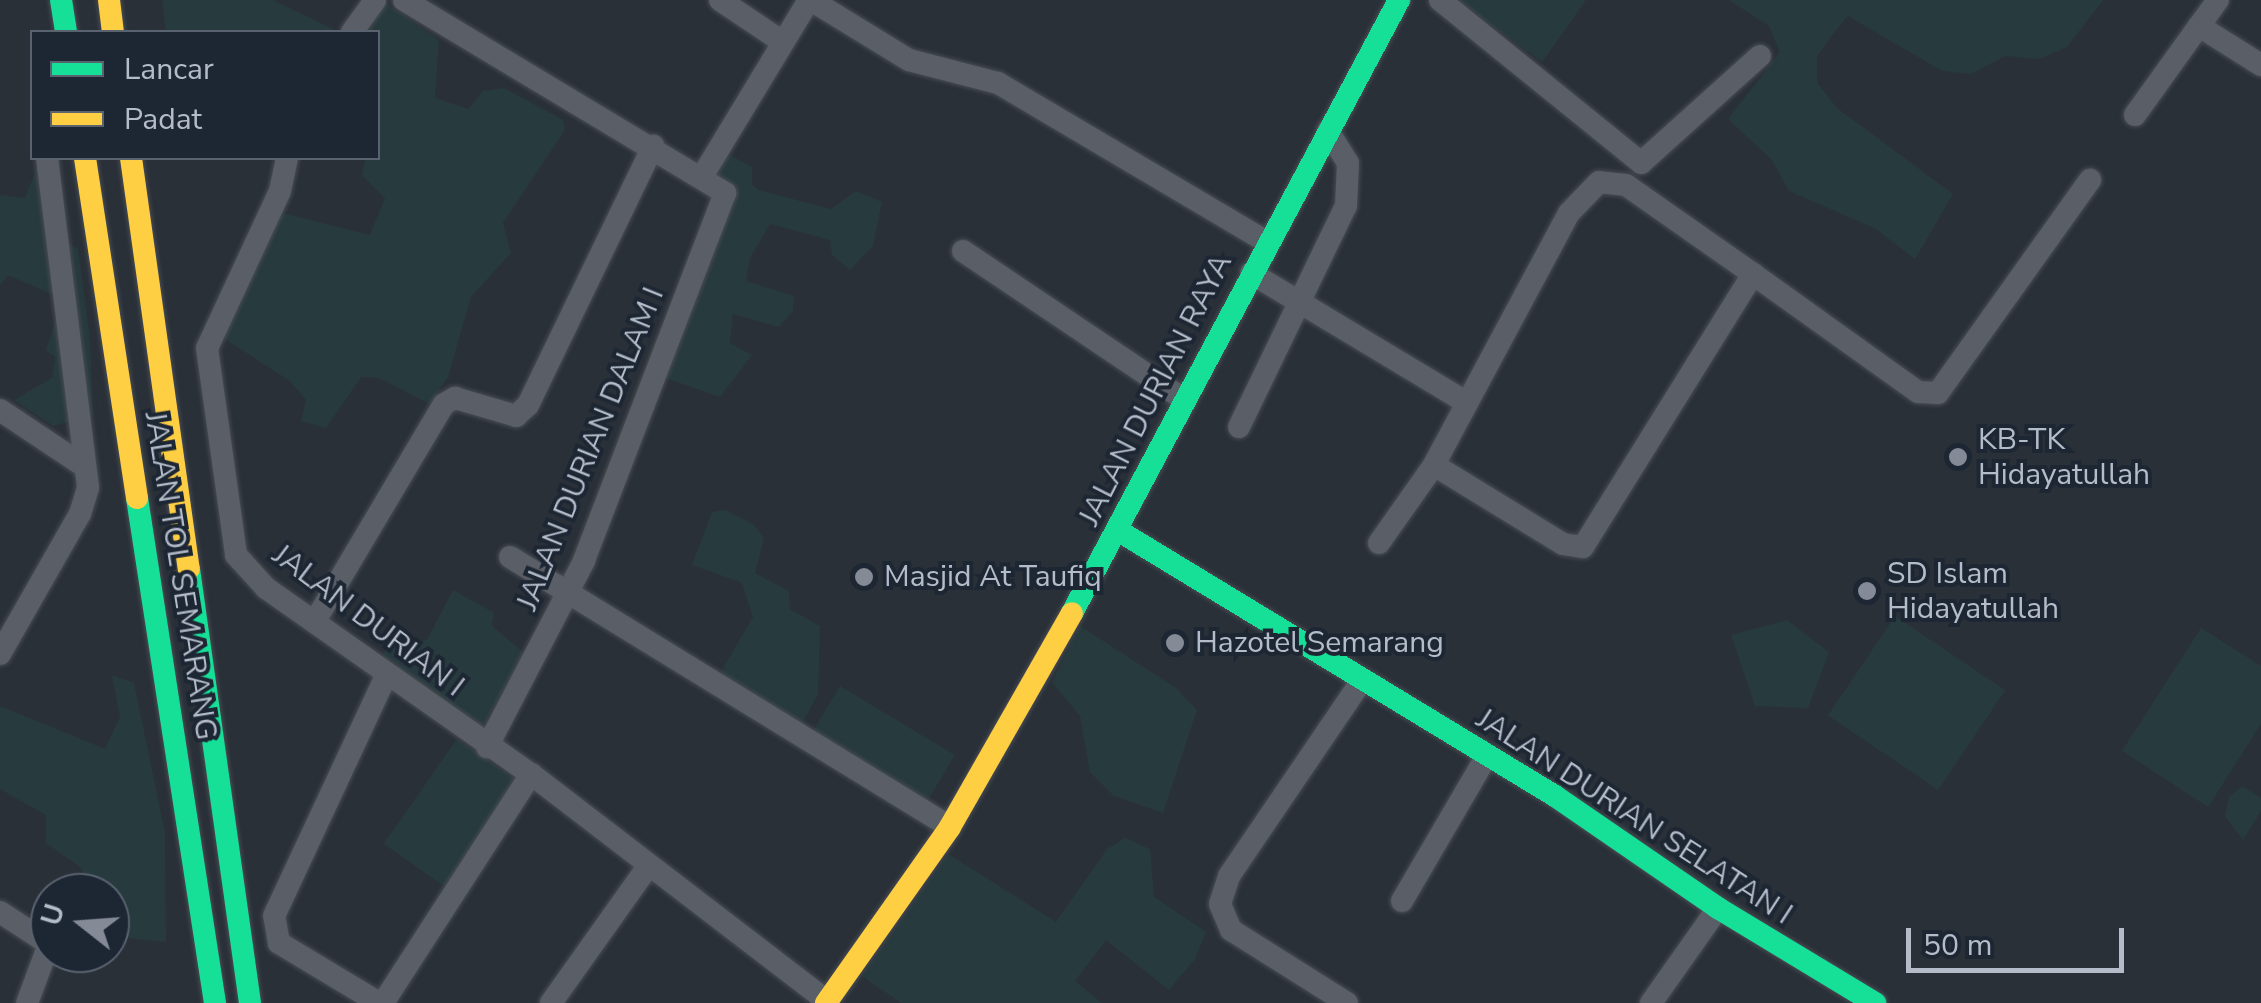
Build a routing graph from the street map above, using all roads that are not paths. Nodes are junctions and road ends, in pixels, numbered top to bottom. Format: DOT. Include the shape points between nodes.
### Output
graph roads {
  1 [pos="61,0"];
  2 [pos="109,0"];
  3 [pos="376,0"];
  4 [pos="404,0"];
  5 [pos="720,0"];
  6 [pos="810,0"];
  7 [pos="1440,0"];
  8 [pos="2218,0"];
  9 [pos="1389,4"];
  10 [pos="2199,26"];
  11 [pos="66,30"];
  12 [pos="113,30"];
  13 [pos="354,30"];
  14 [pos="781,41"];
  15 [pos="1760,56"];
  16 [pos="2261,65"];
  17 [pos="2135,115"];
  18 [pos="1328,131"];
  19 [pos="653,146"];
  20 [pos="47,160"];
  21 [pos="85,160"];
  22 [pos="131,160"];
  23 [pos="287,160"];
  24 [pos="703,175"];
  25 [pos="2090,180"];
  26 [pos="1265,241"];
  27 [pos="963,251"];
  28 [pos="1251,274"];
  29 [pos="1752,274"];
  30 [pos="1304,303"];
  31 [pos="1185,400"];
  32 [pos="1467,402"];
  33 [pos="0,410"];
  34 [pos="1239,427"];
  35 [pos="84,466"];
  36 [pos="1434,466"];
  37 [pos="1118,531"];
  38 [pos="1379,543"];
  39 [pos="510,558"];
  40 [pos="570,592"];
  41 [pos="316,621"];
  42 [pos="0,654"];
  43 [pos="386,676"];
  44 [pos="1361,682"];
  45 [pos="486,746"];
  46 [pos="1486,757"];
  47 [pos="531,774"];
  48 [pos="950,827"];
  49 [pos="647,868"];
  50 [pos="1402,901"];
  51 [pos="1718,908"];
  52 [pos="0,912"];
  53 [pos="826,1002"];
  54 [pos="27,1003"];
  55 [pos="215,1003"];
  56 [pos="250,1003"];
  57 [pos="381,1003"];
  58 [pos="551,1003"];
  59 [pos="1347,1003"];
  60 [pos="1651,1003"];
  61 [pos="1876,1003"];
  1 -- 11 [label="main road"];
  2 -- 12 [label="main road"];
  3 -- 13 [label="street"];
  4 -- 19 [label="street"];
  5 -- 14 [label="street"];
  6 -- 14 [label="street"];
  6 -- 26 [label="street" via="910,60 998,83"];
  7 -- 15 [label="street" via="1640,163"];
  8 -- 10 [label="street"];
  9 -- 18 [label="main road, JALAN DURIAN RAYA"];
  10 -- 16 [label="street"];
  10 -- 17 [label="street"];
  14 -- 24 [label="street"];
  18 -- 26 [label="main road, JALAN DURIAN RAYA"];
  18 -- 30 [label="street" via="1348,163 1350,188"];
  19 -- 24 [label="street"];
  19 -- 41 [label="street" via="528,405 516,416 455,398 444,404"];
  20 -- 35 [label="street"];
  21 -- 55 [label="main road, JALAN TOL SEMARANG"];
  22 -- 56 [label="main road, JALAN TOL SEMARANG"];
  23 -- 41 [label="street, JALAN DURIAN I" via="280,192 214,326 207,361 229,539 266,588"];
  24 -- 40 [label="street, JALAN DURIAN DALAM I" via="724,189 724,204"];
  25 -- 29 [label="street" via="1938,393 1918,392"];
  26 -- 28 [label="main road, JALAN DURIAN RAYA"];
  27 -- 31 [label="street"];
  28 -- 30 [label="street"];
  28 -- 31 [label="main road, JALAN DURIAN RAYA"];
  29 -- 32 [label="street" via="1626,186 1599,182 1569,213"];
  29 -- 36 [label="street" via="1584,547 1563,544"];
  30 -- 32 [label="street"];
  30 -- 34 [label="street"];
  31 -- 37 [label="main road, JALAN DURIAN RAYA"];
  32 -- 36 [label="street"];
  33 -- 35 [label="street"];
  35 -- 42 [label="street" via="88,486 80,514"];
  36 -- 38 [label="street"];
  37 -- 44 [label="main road, JALAN DURIAN SELATAN I"];
  37 -- 48 [label="main road, JALAN DURIAN RAYA"];
  39 -- 40 [label="street"];
  40 -- 45 [label="street, JALAN DURIAN DALAM I"];
  40 -- 48 [label="street"];
  41 -- 43 [label="street, JALAN DURIAN I"];
  43 -- 45 [label="street, JALAN DURIAN I"];
  43 -- 57 [label="street" via="274,916 278,943"];
  44 -- 46 [label="main road, JALAN DURIAN SELATAN I"];
  44 -- 59 [label="street" via="1228,876 1220,904 1231,930"];
  45 -- 47 [label="street, JALAN DURIAN I"];
  46 -- 50 [label="street"];
  46 -- 51 [label="main road, JALAN DURIAN SELATAN I"];
  47 -- 49 [label="street, JALAN DURIAN I"];
  47 -- 57 [label="street"];
  48 -- 53 [label="main road, JALAN DURIAN RAYA"];
  49 -- 53 [label="street, JALAN DURIAN I"];
  49 -- 58 [label="street"];
  51 -- 60 [label="street"];
  51 -- 61 [label="main road, JALAN DURIAN SELATAN I"];
  52 -- 54 [label="street" via="50,944"];
}
